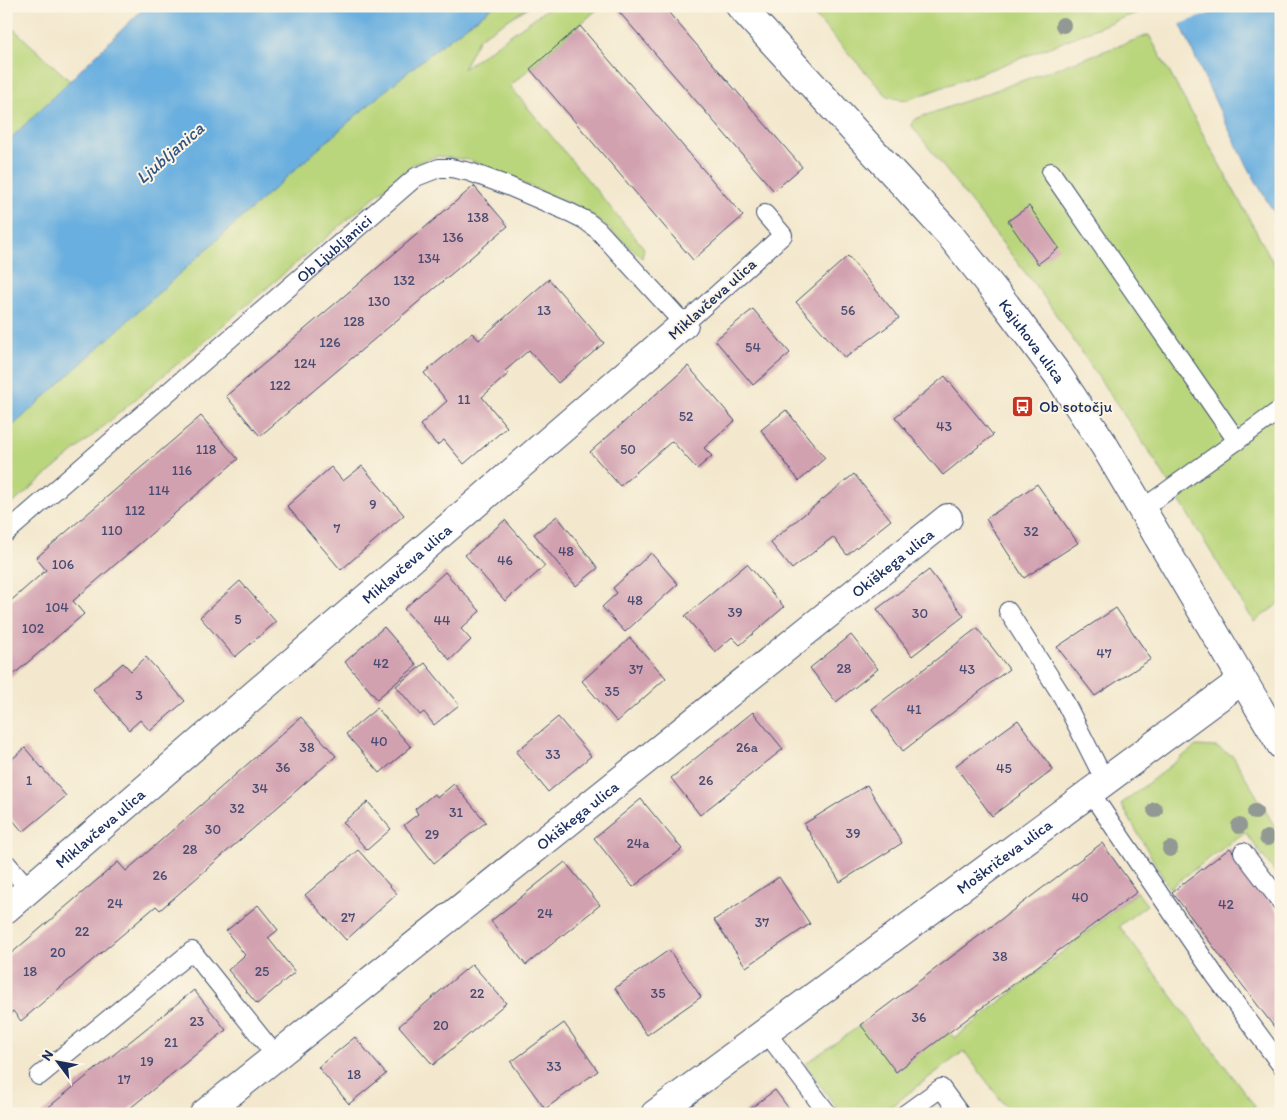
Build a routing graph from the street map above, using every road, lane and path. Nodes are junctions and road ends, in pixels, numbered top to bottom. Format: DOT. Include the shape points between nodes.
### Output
graph roads {
  1 [pos="740,6"];
  2 [pos="1051,172"];
  3 [pos="765,214"];
  4 [pos="684,324"];
  5 [pos="1281,409"];
  6 [pos="1237,441"];
  7 [pos="1142,509"];
  8 [pos="948,518"];
  9 [pos="6,533"];
  10 [pos="1008,611"];
  11 [pos="1242,680"];
  12 [pos="1281,745"];
  13 [pos="1098,786"];
  14 [pos="1243,852"];
  15 [pos="6,863"];
  16 [pos="29,889"];
  17 [pos="1281,902"];
  18 [pos="6,908"];
  19 [pos="766,1032"];
  20 [pos="276,1056"];
  21 [pos="1281,1065"];
  22 [pos="39,1076"];
  23 [pos="204,1114"];
  24 [pos="655,1114"];
  25 [pos="828,1114"];
  26 [pos="905,1114"];
  27 [pos="960,1114"];
  1 -- 7 [label="street, Kajuhova ulica" via="950,235 994,290 1058,375"];
  2 -- 6 [label="lane"];
  3 -- 4 [label="lane, Miklavčeva ulica" via="783,235"];
  4 -- 9 [label="lane, Ob Ljubljanici" via="598,230 585,220 470,172 450,168 428,171 416,177"];
  4 -- 16 [label="street, Miklavčeva ulica"];
  5 -- 6 [label="lane"];
  6 -- 7 [label="lane"];
  7 -- 11 [label="street, Kajuhova ulica"];
  8 -- 20 [label="street, Okiškega ulica"];
  10 -- 13 [label="lane" via="1062,696"];
  11 -- 12 [label="street, Kajuhova ulica"];
  11 -- 13 [label="street, Moškričeva ulica"];
  13 -- 19 [label="street, Moškričeva ulica"];
  13 -- 21 [label="lane" via="1216,976"];
  14 -- 17 [label="lane"];
  15 -- 16 [label="lane"];
  16 -- 18 [label="street, Miklavčeva ulica"];
  19 -- 24 [label="street, Moškričeva ulica"];
  19 -- 25 [label="lane"];
  20 -- 22 [label="lane" via="192,951"];
  20 -- 23 [label="street, Okiškega ulica"];
  26 -- 27 [label="lane" via="941,1088"];
}
